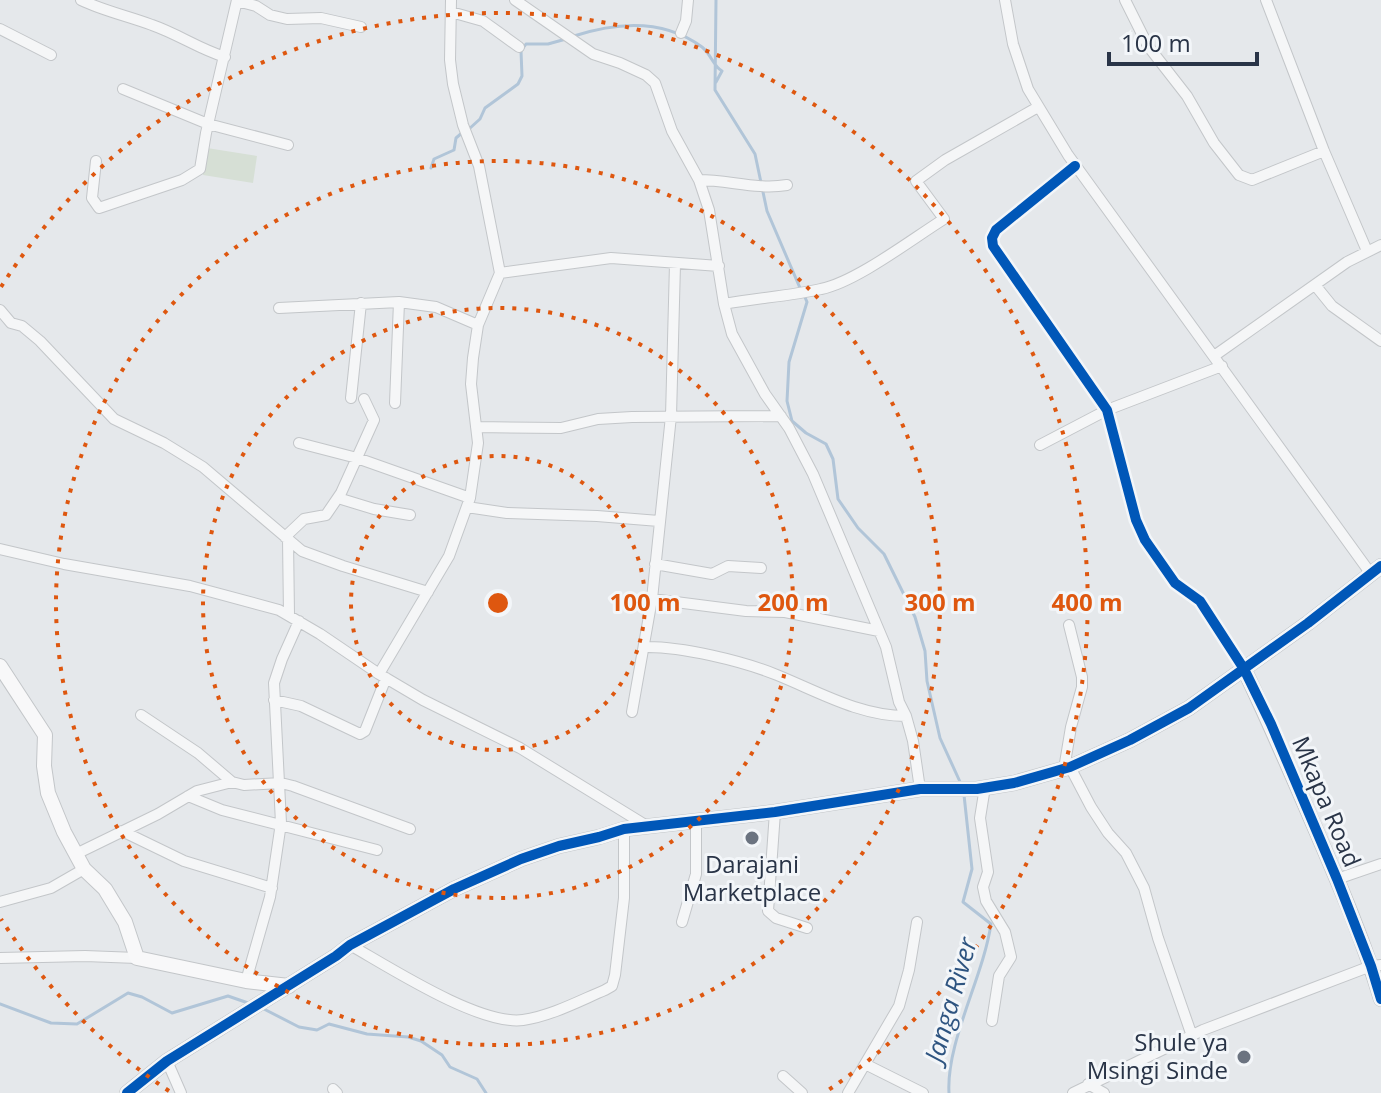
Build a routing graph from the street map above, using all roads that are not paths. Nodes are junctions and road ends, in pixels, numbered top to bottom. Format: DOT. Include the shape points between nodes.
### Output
graph roads {
  1 [pos="81,0"];
  2 [pos="237,0"];
  3 [pos="451,0"];
  4 [pos="515,0"];
  5 [pos="688,0"];
  6 [pos="1005,0"];
  7 [pos="1125,0"];
  8 [pos="1266,0"];
  9 [pos="451,12"];
  10 [pos="361,27"];
  11 [pos="0,29"];
  12 [pos="681,33"];
  13 [pos="519,47"];
  14 [pos="51,55"];
  15 [pos="225,57"];
  16 [pos="123,89"];
  17 [pos="1038,107"];
  18 [pos="208,124"];
  19 [pos="288,145"];
  20 [pos="1324,151"];
  21 [pos="96,161"];
  22 [pos="1075,166"];
  23 [pos="699,180"];
  24 [pos="787,185"];
  25 [pos="1381,245"];
  26 [pos="1367,251"];
  27 [pos="675,264"];
  28 [pos="719,266"];
  29 [pos="500,273"];
  30 [pos="1315,285"];
  31 [pos="399,302"];
  32 [pos="361,303"];
  33 [pos="724,304"];
  34 [pos="279,308"];
  35 [pos="0,310"];
  36 [pos="478,325"];
  37 [pos="1381,341"];
  38 [pos="1214,356"];
  39 [pos="1222,366"];
  40 [pos="351,398"];
  41 [pos="364,399"];
  42 [pos="395,403"];
  43 [pos="1107,410"];
  44 [pos="671,416"];
  45 [pos="781,416"];
  46 [pos="476,427"];
  47 [pos="299,443"];
  48 [pos="1040,445"];
  49 [pos="357,458"];
  50 [pos="338,498"];
  51 [pos="468,503"];
  52 [pos="410,515"];
  53 [pos="659,521"];
  54 [pos="286,538"];
  55 [pos="0,549"];
  56 [pos="655,564"];
  57 [pos="761,568"];
  58 [pos="1376,570"];
  59 [pos="428,592"];
  60 [pos="652,599"];
  61 [pos="294,618"];
  62 [pos="1069,625"];
  63 [pos="879,631"];
  64 [pos="644,647"];
  65 [pos="0,666"];
  66 [pos="1244,669"];
  67 [pos="383,676"];
  68 [pos="274,700"];
  69 [pos="632,712"];
  70 [pos="141,715"];
  71 [pos="906,716"];
  72 [pos="1067,768"];
  73 [pos="232,782"];
  74 [pos="281,783"];
  75 [pos="981,788"];
  76 [pos="920,789"];
  77 [pos="188,796"];
  78 [pos="775,812"];
  79 [pos="696,821"];
  80 [pos="281,823"];
  81 [pos="648,827"];
  82 [pos="410,829"];
  83 [pos="624,829"];
  84 [pos="122,831"];
  85 [pos="377,850"];
  86 [pos="76,854"];
  87 [pos="1381,864"];
  88 [pos="84,869"];
  89 [pos="1337,879"];
  90 [pos="272,888"];
  91 [pos="0,902"];
  92 [pos="682,922"];
  93 [pos="917,922"];
  94 [pos="807,928"];
  95 [pos="350,945"];
  96 [pos="0,958"];
  97 [pos="137,958"];
  98 [pos="1376,965"];
  99 [pos="246,981"];
  100 [pos="289,986"];
  101 [pos="1381,999"];
  102 [pos="992,1021"];
  103 [pos="1192,1036"];
  104 [pos="167,1061"];
  105 [pos="867,1065"];
  106 [pos="783,1076"];
  107 [pos="1088,1084"];
  108 [pos="127,1093"];
  109 [pos="181,1093"];
  110 [pos="802,1093"];
  111 [pos="848,1093"];
  112 [pos="923,1093"];
  113 [pos="1073,1093"];
  114 [pos="1104,1093"];
  1 -- 15 [label="street"];
  2 -- 10 [label="street" via="287,19 321,18"];
  2 -- 15 [label="street"];
  3 -- 9 [label="street"];
  4 -- 23 [label="street" via="593,54 652,79"];
  5 -- 12 [label="street"];
  6 -- 17 [label="street" via="1018,62"];
  7 -- 20 [label="street" via="1148,46 1239,175 1252,180"];
  8 -- 20 [label="street"];
  9 -- 13 [label="street" via="483,21"];
  9 -- 29 [label="street" via="450,60"];
  11 -- 14 [label="street"];
  15 -- 18 [label="street"];
  16 -- 18 [label="street"];
  17 -- 22 [label="street"];
  17 -- 33 [label="street" via="916,181 944,219 868,267 822,289"];
  18 -- 19 [label="street"];
  18 -- 21 [label="street" via="200,169 192,176 101,208 92,198"];
  20 -- 26 [label="street"];
  22 -- 38 [label="street"];
  22 -- 43 [label="street" via="996,230 993,246"];
  23 -- 24 [label="street"];
  23 -- 28 [label="street"];
  25 -- 26 [label="street"];
  26 -- 30 [label="street"];
  27 -- 28 [label="street"];
  27 -- 29 [label="street" via="611,258"];
  27 -- 44 [label="street"];
  28 -- 33 [label="street"];
  29 -- 36 [label="street"];
  30 -- 37 [label="street" via="1332,306"];
  30 -- 38 [label="street"];
  31 -- 32 [label="street"];
  31 -- 36 [label="street" via="436,307"];
  31 -- 42 [label="street"];
  32 -- 34 [label="street"];
  32 -- 40 [label="street"];
  33 -- 45 [label="street" via="737,344"];
  35 -- 54 [label="street" via="40,341 114,419 203,467"];
  36 -- 46 [label="street" via="471,384"];
  38 -- 39 [label="street"];
  39 -- 43 [label="street"];
  39 -- 58 [label="street"];
  41 -- 49 [label="street" via="374,420"];
  43 -- 48 [label="street"];
  43 -- 66 [label="street" via="1139,530 1171,578 1200,601"];
  44 -- 45 [label="street"];
  44 -- 46 [label="street" via="607,418 561,428"];
  44 -- 53 [label="street"];
  45 -- 63 [label="street" via="813,474"];
  46 -- 51 [label="street" via="477,459"];
  47 -- 49 [label="street"];
  49 -- 50 [label="street"];
  49 -- 51 [label="street"];
  50 -- 52 [label="street"];
  50 -- 54 [label="street" via="326,515 304,519"];
  51 -- 53 [label="street" via="507,513"];
  51 -- 59 [label="street" via="455,543"];
  53 -- 56 [label="street"];
  54 -- 59 [label="street" via="320,558"];
  54 -- 61 [label="street"];
  55 -- 61 [label="street" via="190,586"];
  56 -- 57 [label="street" via="712,574 728,566"];
  56 -- 60 [label="street"];
  58 -- 66 [label="street"];
  59 -- 67 [label="street"];
  60 -- 63 [label="street" via="785,612"];
  60 -- 64 [label="street"];
  61 -- 67 [label="street"];
  61 -- 68 [label="street" via="277,670"];
  62 -- 72 [label="street" via="1082,687"];
  63 -- 71 [label="street"];
  64 -- 69 [label="street"];
  64 -- 71 [label="street" via="675,648 757,668 870,713"];
  65 -- 86 [label="street" via="45,735 48,793"];
  66 -- 72 [label="street" via="1162,724"];
  66 -- 89 [label="street, Mkapa Road"];
  67 -- 68 [label="street" via="362,734 301,706"];
  67 -- 81 [label="street" via="520,748"];
  68 -- 74 [label="street"];
  70 -- 73 [label="street"];
  71 -- 76 [label="street"];
  72 -- 75 [label="street"];
  72 -- 103 [label="street" via="1144,888"];
  73 -- 74 [label="street"];
  73 -- 77 [label="street"];
  74 -- 80 [label="street"];
  74 -- 82 [label="street"];
  75 -- 76 [label="street"];
  75 -- 102 [label="street" via="988,872 983,887 1011,957 999,976"];
  76 -- 78 [label="street"];
  77 -- 80 [label="street"];
  77 -- 84 [label="street"];
  78 -- 79 [label="street"];
  78 -- 94 [label="street" via="768,911"];
  79 -- 81 [label="street"];
  79 -- 92 [label="street" via="696,874"];
  80 -- 85 [label="street"];
  80 -- 90 [label="street"];
  81 -- 83 [label="street"];
  83 -- 95 [label="street" via="521,859"];
  83 -- 95 [label="street" via="624,898 615,975 605,990 539,1016 498,1019"];
  84 -- 86 [label="street"];
  84 -- 90 [label="street" via="184,861"];
  86 -- 88 [label="street"];
  87 -- 89 [label="street"];
  88 -- 91 [label="street" via="51,888"];
  88 -- 97 [label="street" via="119,911"];
  89 -- 98 [label="street, Mkapa Road"];
  90 -- 99 [label="street"];
  93 -- 105 [label="street" via="899,1006"];
  95 -- 100 [label="street"];
  96 -- 97 [label="street"];
  97 -- 99 [label="street"];
  98 -- 101 [label="street, Mkapa Road"];
  98 -- 103 [label="street"];
  99 -- 100 [label="street"];
  100 -- 104 [label="street"];
  103 -- 107 [label="street"];
  104 -- 108 [label="street"];
  104 -- 109 [label="street"];
  105 -- 111 [label="street"];
  105 -- 112 [label="street"];
  106 -- 110 [label="street"];
  107 -- 113 [label="street"];
  107 -- 114 [label="street"];
}
